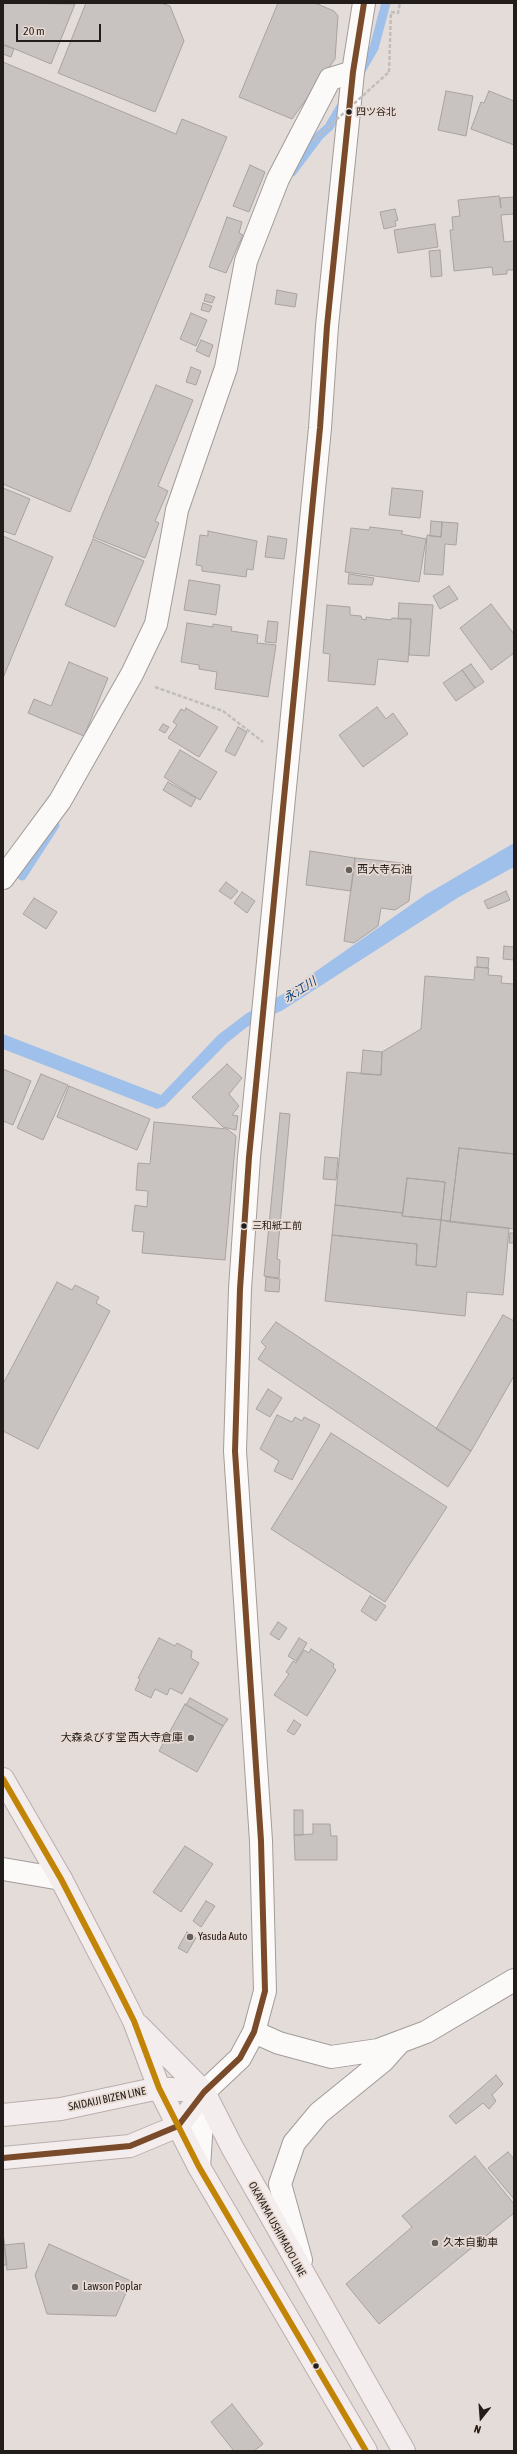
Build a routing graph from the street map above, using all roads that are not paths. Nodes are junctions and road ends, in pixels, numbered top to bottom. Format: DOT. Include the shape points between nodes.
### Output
graph roads {
  1 [pos="364,3"];
  2 [pos="353,73"];
  3 [pos="3,878"];
  4 [pos="3,1779"];
  5 [pos="3,1869"];
  6 [pos="62,1879"];
  7 [pos="514,1980"];
  8 [pos="134,2021"];
  9 [pos="254,2032"];
  10 [pos="400,2042"];
  11 [pos="159,2088"];
  12 [pos="204,2092"];
  13 [pos="3,2115"];
  14 [pos="178,2126"];
  15 [pos="3,2158"];
  16 [pos="199,2167"];
  17 [pos="309,2287"];
  18 [pos="366,2451"];
  19 [pos="404,2451"];
  1 -- 2 [label="street"];
  2 -- 3 [label="street" via="330,79 278,179 246,261 226,368 177,510 156,624 132,674 60,802"];
  2 -- 9 [label="street" via="327,326 320,428 250,1150 241,1268 235,1451 261,1841 265,1991"];
  4 -- 6 [label="main road, OKAYAMA USHIMADO LINE"];
  5 -- 6 [label="street"];
  6 -- 8 [label="main road, OKAYAMA USHIMADO LINE"];
  7 -- 10 [label="street" via="426,2032"];
  8 -- 11 [label="main road, OKAYAMA USHIMADO LINE"];
  8 -- 12 [label="main road, OKAYAMA USHIMADO LINE"];
  9 -- 10 [label="street" via="279,2043 331,2057 378,2050"];
  9 -- 12 [label="street" via="240,2058"];
  10 -- 17 [label="street" via="383,2061 319,2113 294,2143 280,2184"];
  11 -- 12 [label="main road, SAIDAIJI BIZEN LINE"];
  11 -- 13 [label="main road, SAIDAIJI BIZEN LINE" via="61,2109"];
  11 -- 14 [label="main road, OKAYAMA USHIMADO LINE"];
  12 -- 14 [label="main road"];
  12 -- 16 [label="street"];
  12 -- 17 [label="main road, OKAYAMA USHIMADO LINE"];
  14 -- 15 [label="main road" via="130,2146"];
  14 -- 16 [label="main road, OKAYAMA USHIMADO LINE"];
  16 -- 18 [label="main road, OKAYAMA USHIMADO LINE"];
  17 -- 19 [label="main road, OKAYAMA USHIMADO LINE"];
}
